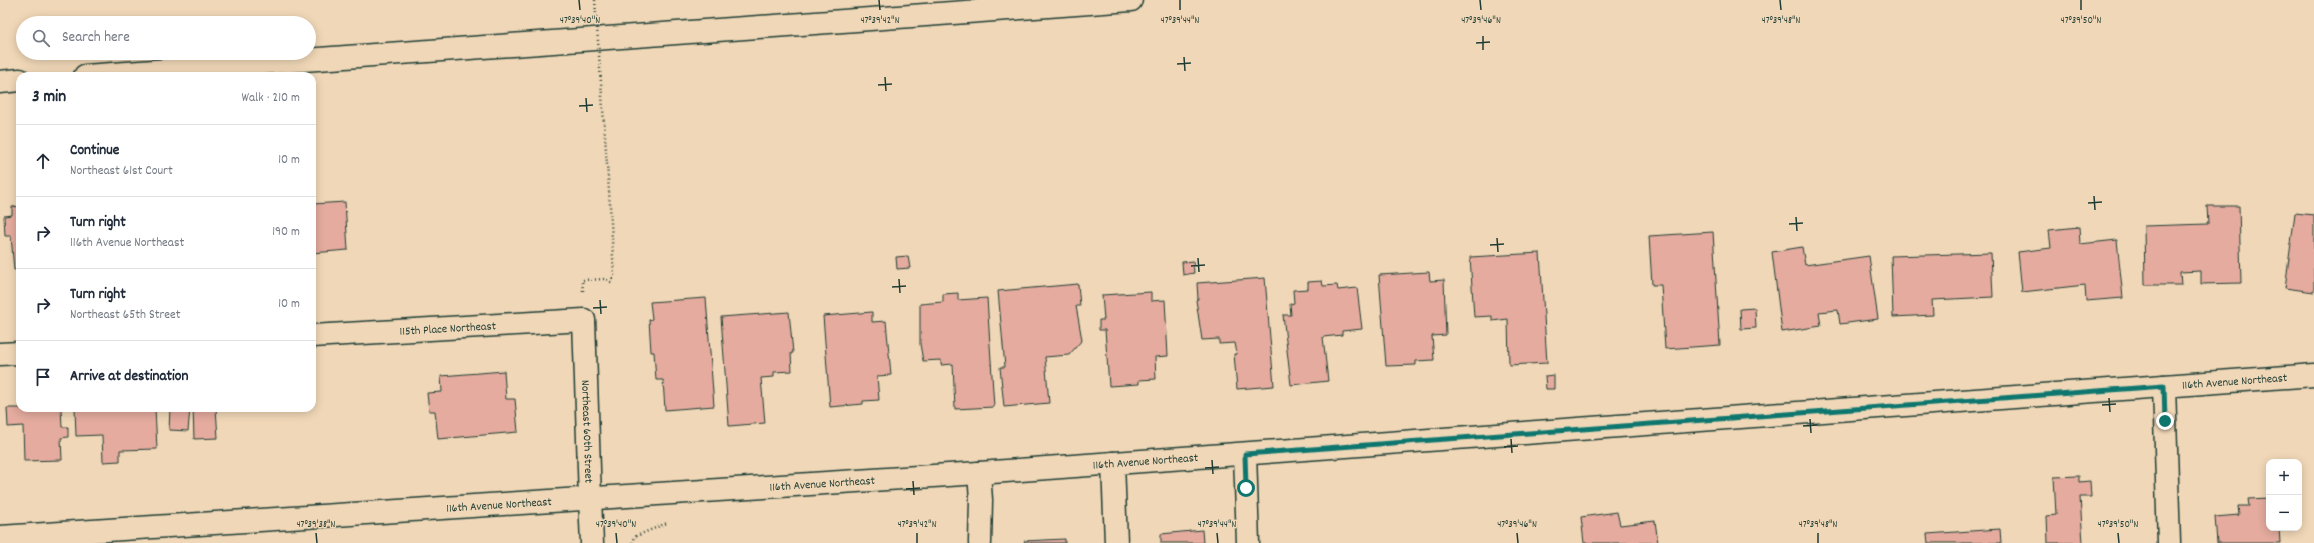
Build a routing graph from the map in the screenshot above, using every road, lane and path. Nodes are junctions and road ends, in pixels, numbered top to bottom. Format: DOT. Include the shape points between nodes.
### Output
graph roads {
  1 [pos="595,0"];
  2 [pos="1131,0"];
  3 [pos="316,59"];
  4 [pos="305,60"];
  5 [pos="140,72"];
  6 [pos="16,80"];
  7 [pos="0,82"];
  8 [pos="605,279"];
  9 [pos="584,320"];
  10 [pos="316,336"];
  11 [pos="16,353"];
  12 [pos="0,354"];
  13 [pos="2314,375"];
  14 [pos="2164,386"];
  15 [pos="1245,454"];
  16 [pos="1113,463"];
  17 [pos="978,473"];
  18 [pos="590,499"];
  19 [pos="668,523"];
  20 [pos="0,537"];
  21 [pos="592,543"];
  22 [pos="632,543"];
  23 [pos="980,543"];
  24 [pos="1116,543"];
  25 [pos="1248,543"];
  26 [pos="2169,543"];
  1 -- 8 [label="path, bridge" via="614,275 611,282"];
  2 -- 3 [label="main road"];
  4 -- 5 [label="main road"];
  6 -- 7 [label="main road"];
  9 -- 10 [label="main road, 115th Place Northeast"];
  9 -- 18 [label="main road, Northeast 60th Street"];
  11 -- 12 [label="main road"];
  13 -- 14 [label="main road, 116th Avenue Northeast"];
  14 -- 15 [label="main road, 116th Avenue Northeast"];
  14 -- 26 [label="main road"];
  15 -- 16 [label="main road, 116th Avenue Northeast"];
  15 -- 25 [label="main road"];
  16 -- 17 [label="main road, 116th Avenue Northeast"];
  16 -- 24 [label="main road"];
  17 -- 18 [label="main road, 116th Avenue Northeast"];
  17 -- 23 [label="main road" via="981,500"];
  18 -- 20 [label="main road, 116th Avenue Northeast"];
  18 -- 21 [label="main road, Northeast 60th Street"];
  19 -- 22 [label="path" via="634,537"];
}
